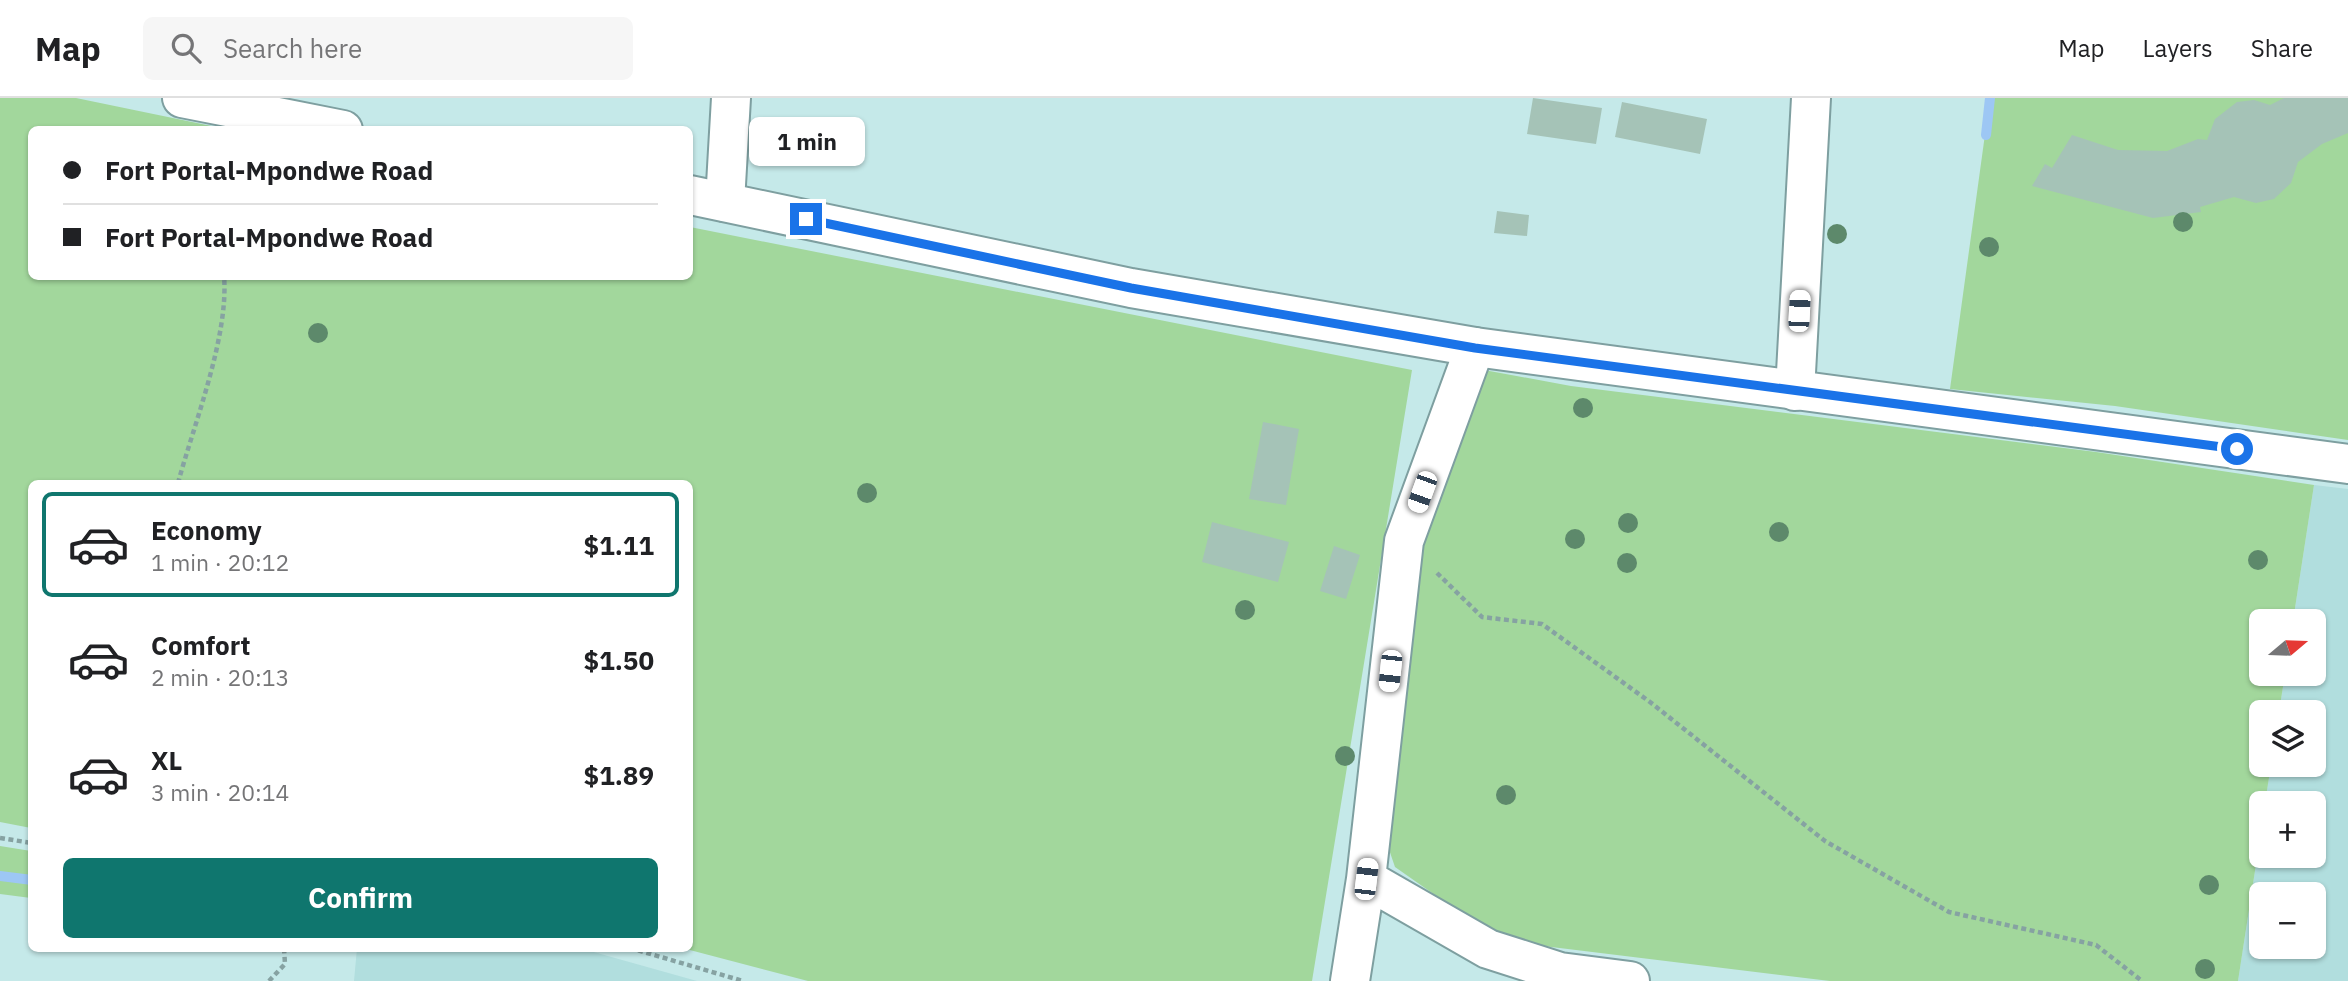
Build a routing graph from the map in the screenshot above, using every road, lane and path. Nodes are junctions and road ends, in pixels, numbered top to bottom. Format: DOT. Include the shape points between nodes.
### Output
graph roads {
  1 [pos="182,98"];
  2 [pos="731,98"];
  3 [pos="1811,98"];
  4 [pos="323,126"];
  5 [pos="707,198"];
  6 [pos="224,280"];
  7 [pos="1475,348"];
  8 [pos="1795,391"];
  9 [pos="2348,464"];
  10 [pos="179,480"];
  11 [pos="1404,541"];
  12 [pos="0,838"];
  13 [pos="28,842"];
  14 [pos="1366,879"];
  15 [pos="284,952"];
  16 [pos="644,952"];
  17 [pos="269,981"];
  18 [pos="743,981"];
  19 [pos="1350,981"];
  20 [pos="1630,981"];
  21 [pos="2143,981"];
  1 -- 4 [label="main road"];
  2 -- 5 [label="main road"];
  3 -- 8 [label="main road"];
  5 -- 7 [label="main road" via="1131,288"];
  6 -- 10 [label="path" via="226,293 208,383"];
  7 -- 8 [label="main road"];
  7 -- 11 [label="main road"];
  8 -- 9 [label="main road"];
  11 -- 14 [label="main road"];
  11 -- 21 [label="path" via="1482,617 1542,624 1650,702 1825,841 1949,912 2096,945"];
  12 -- 13 [label="path"];
  14 -- 19 [label="main road"];
  14 -- 20 [label="main road" via="1488,949 1560,972"];
  15 -- 17 [label="path" via="285,964"];
  16 -- 18 [label="path"];
}
